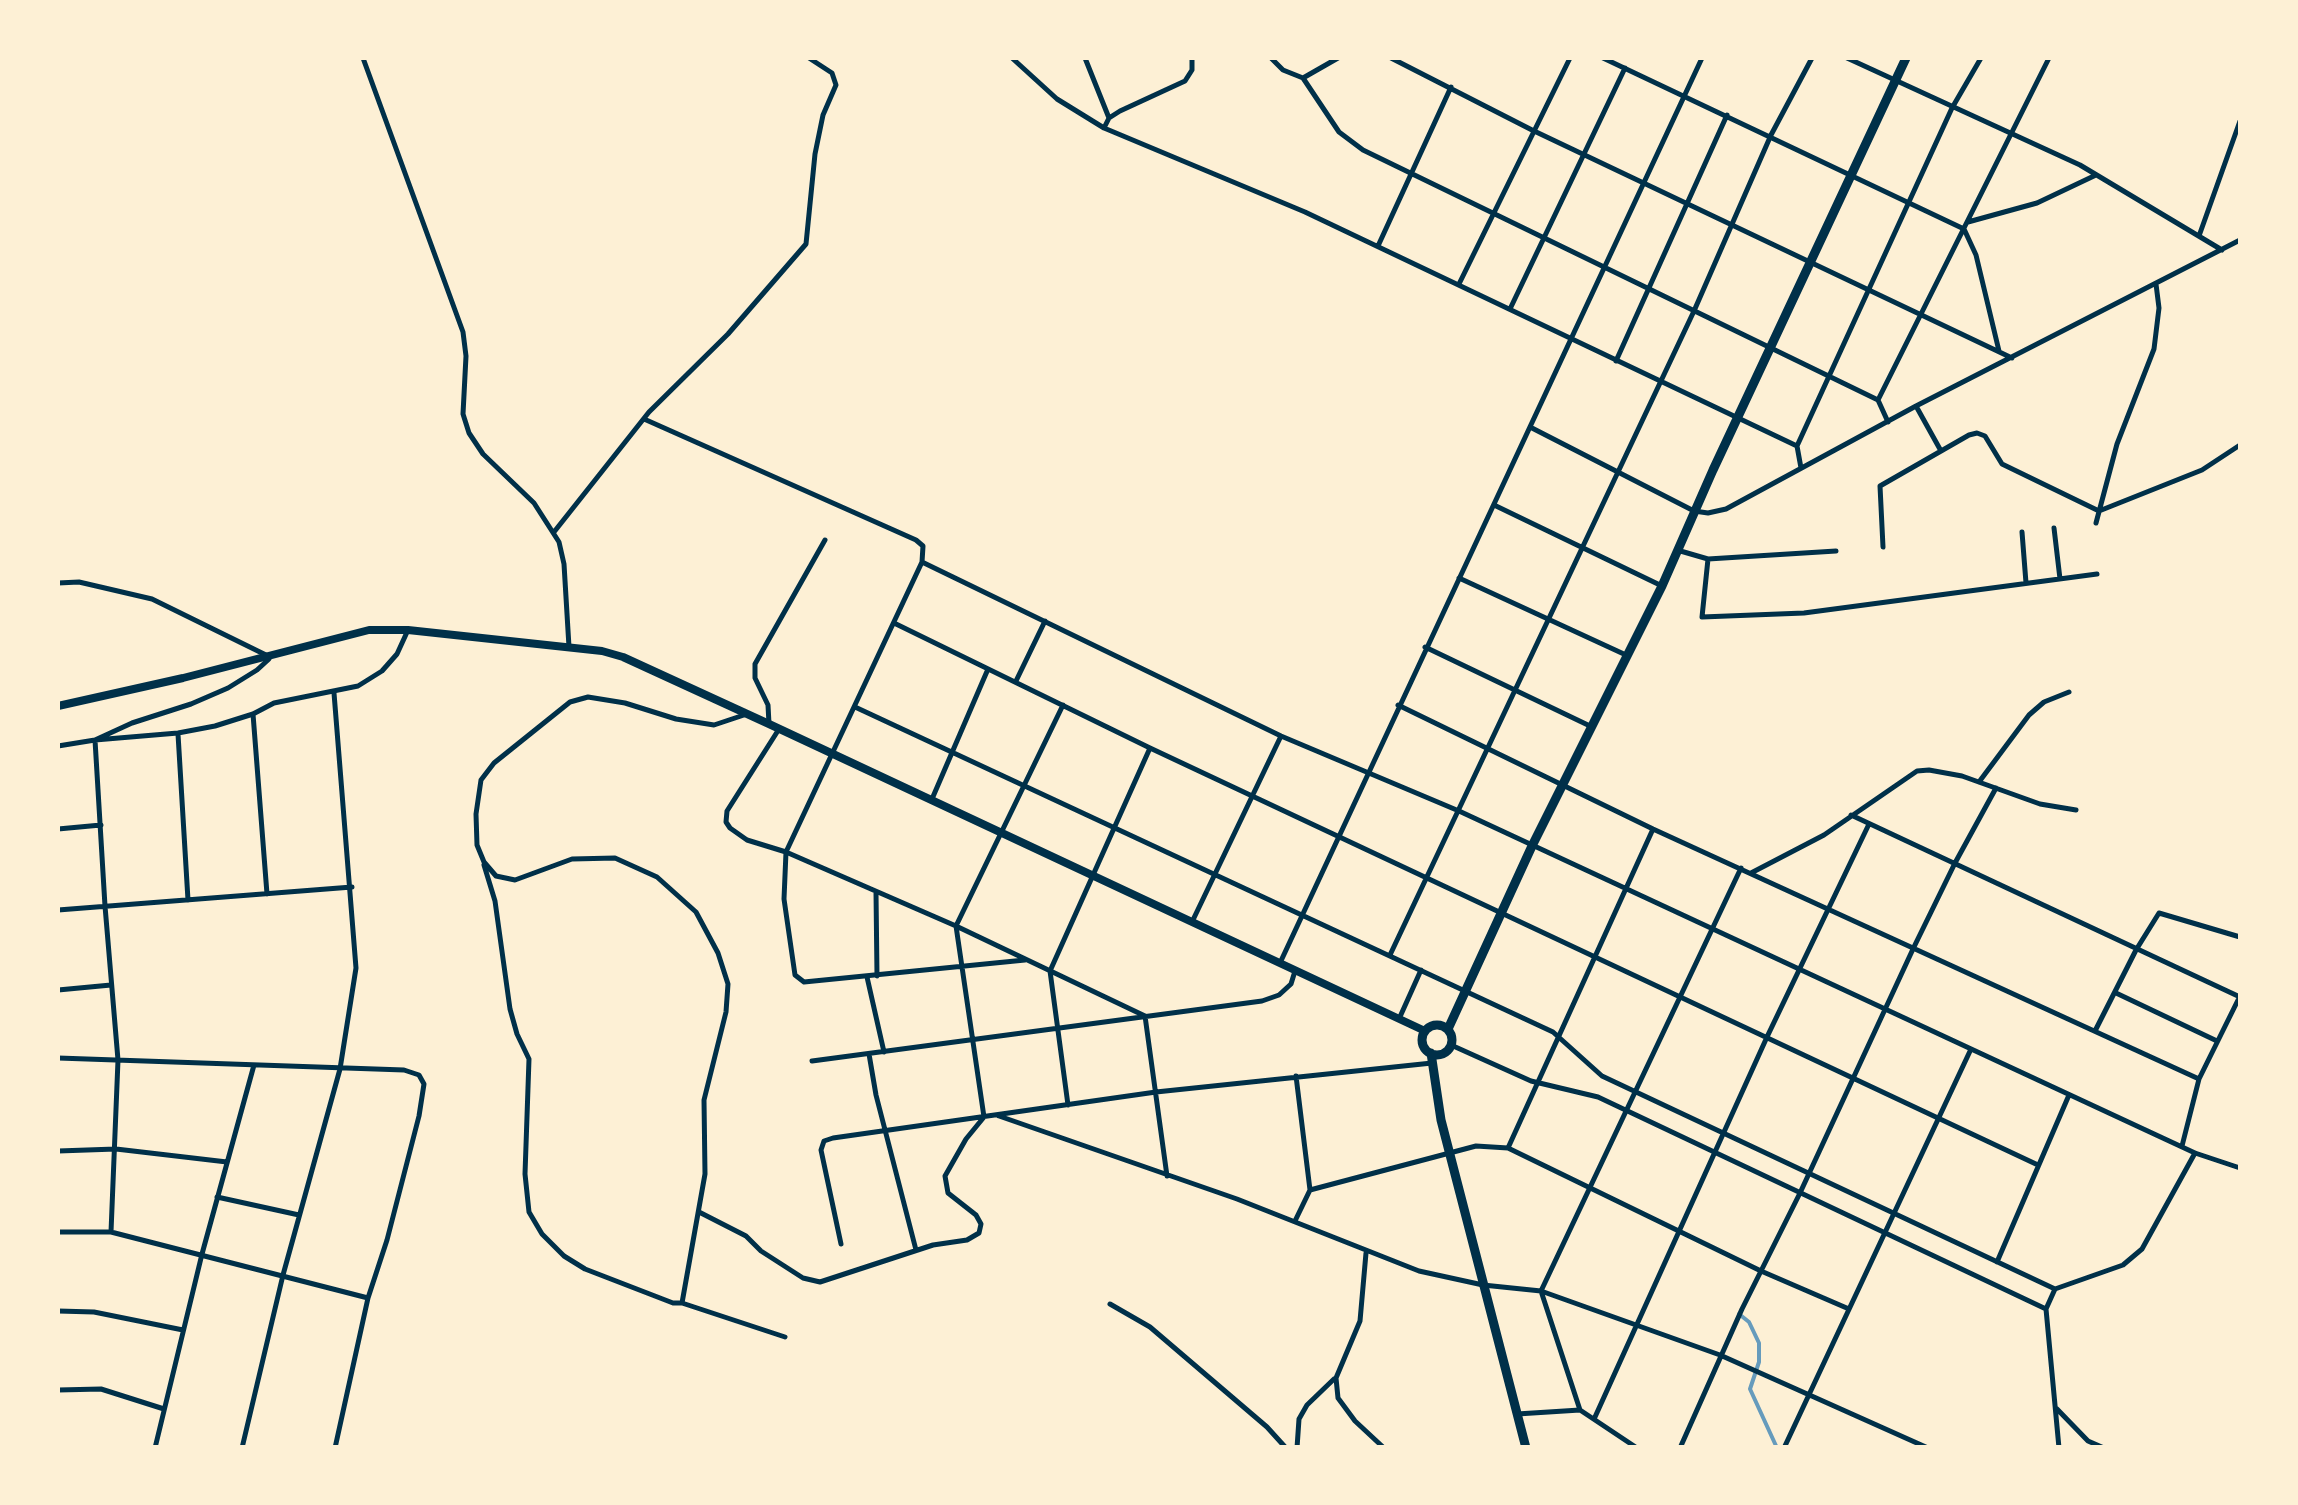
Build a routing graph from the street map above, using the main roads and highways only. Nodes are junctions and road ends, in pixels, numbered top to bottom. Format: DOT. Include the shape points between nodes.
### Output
graph roads {
  1 [pos="1906,58"];
  2 [pos="58,706"];
  3 [pos="1448,1029"];
  4 [pos="1425,1031"];
  5 [pos="1431,1058"];
  6 [pos="1526,1448"];
  1 -- 3 [label="highway"];
  2 -- 4 [label="main road" via="368,630 569,646 623,657"];
  3 -- 4 [label="highway" via="1433,1025"];
  3 -- 5 [label="highway" via="1451,1045"];
  4 -- 5 [label="highway"];
  5 -- 6 [label="highway"];
}
